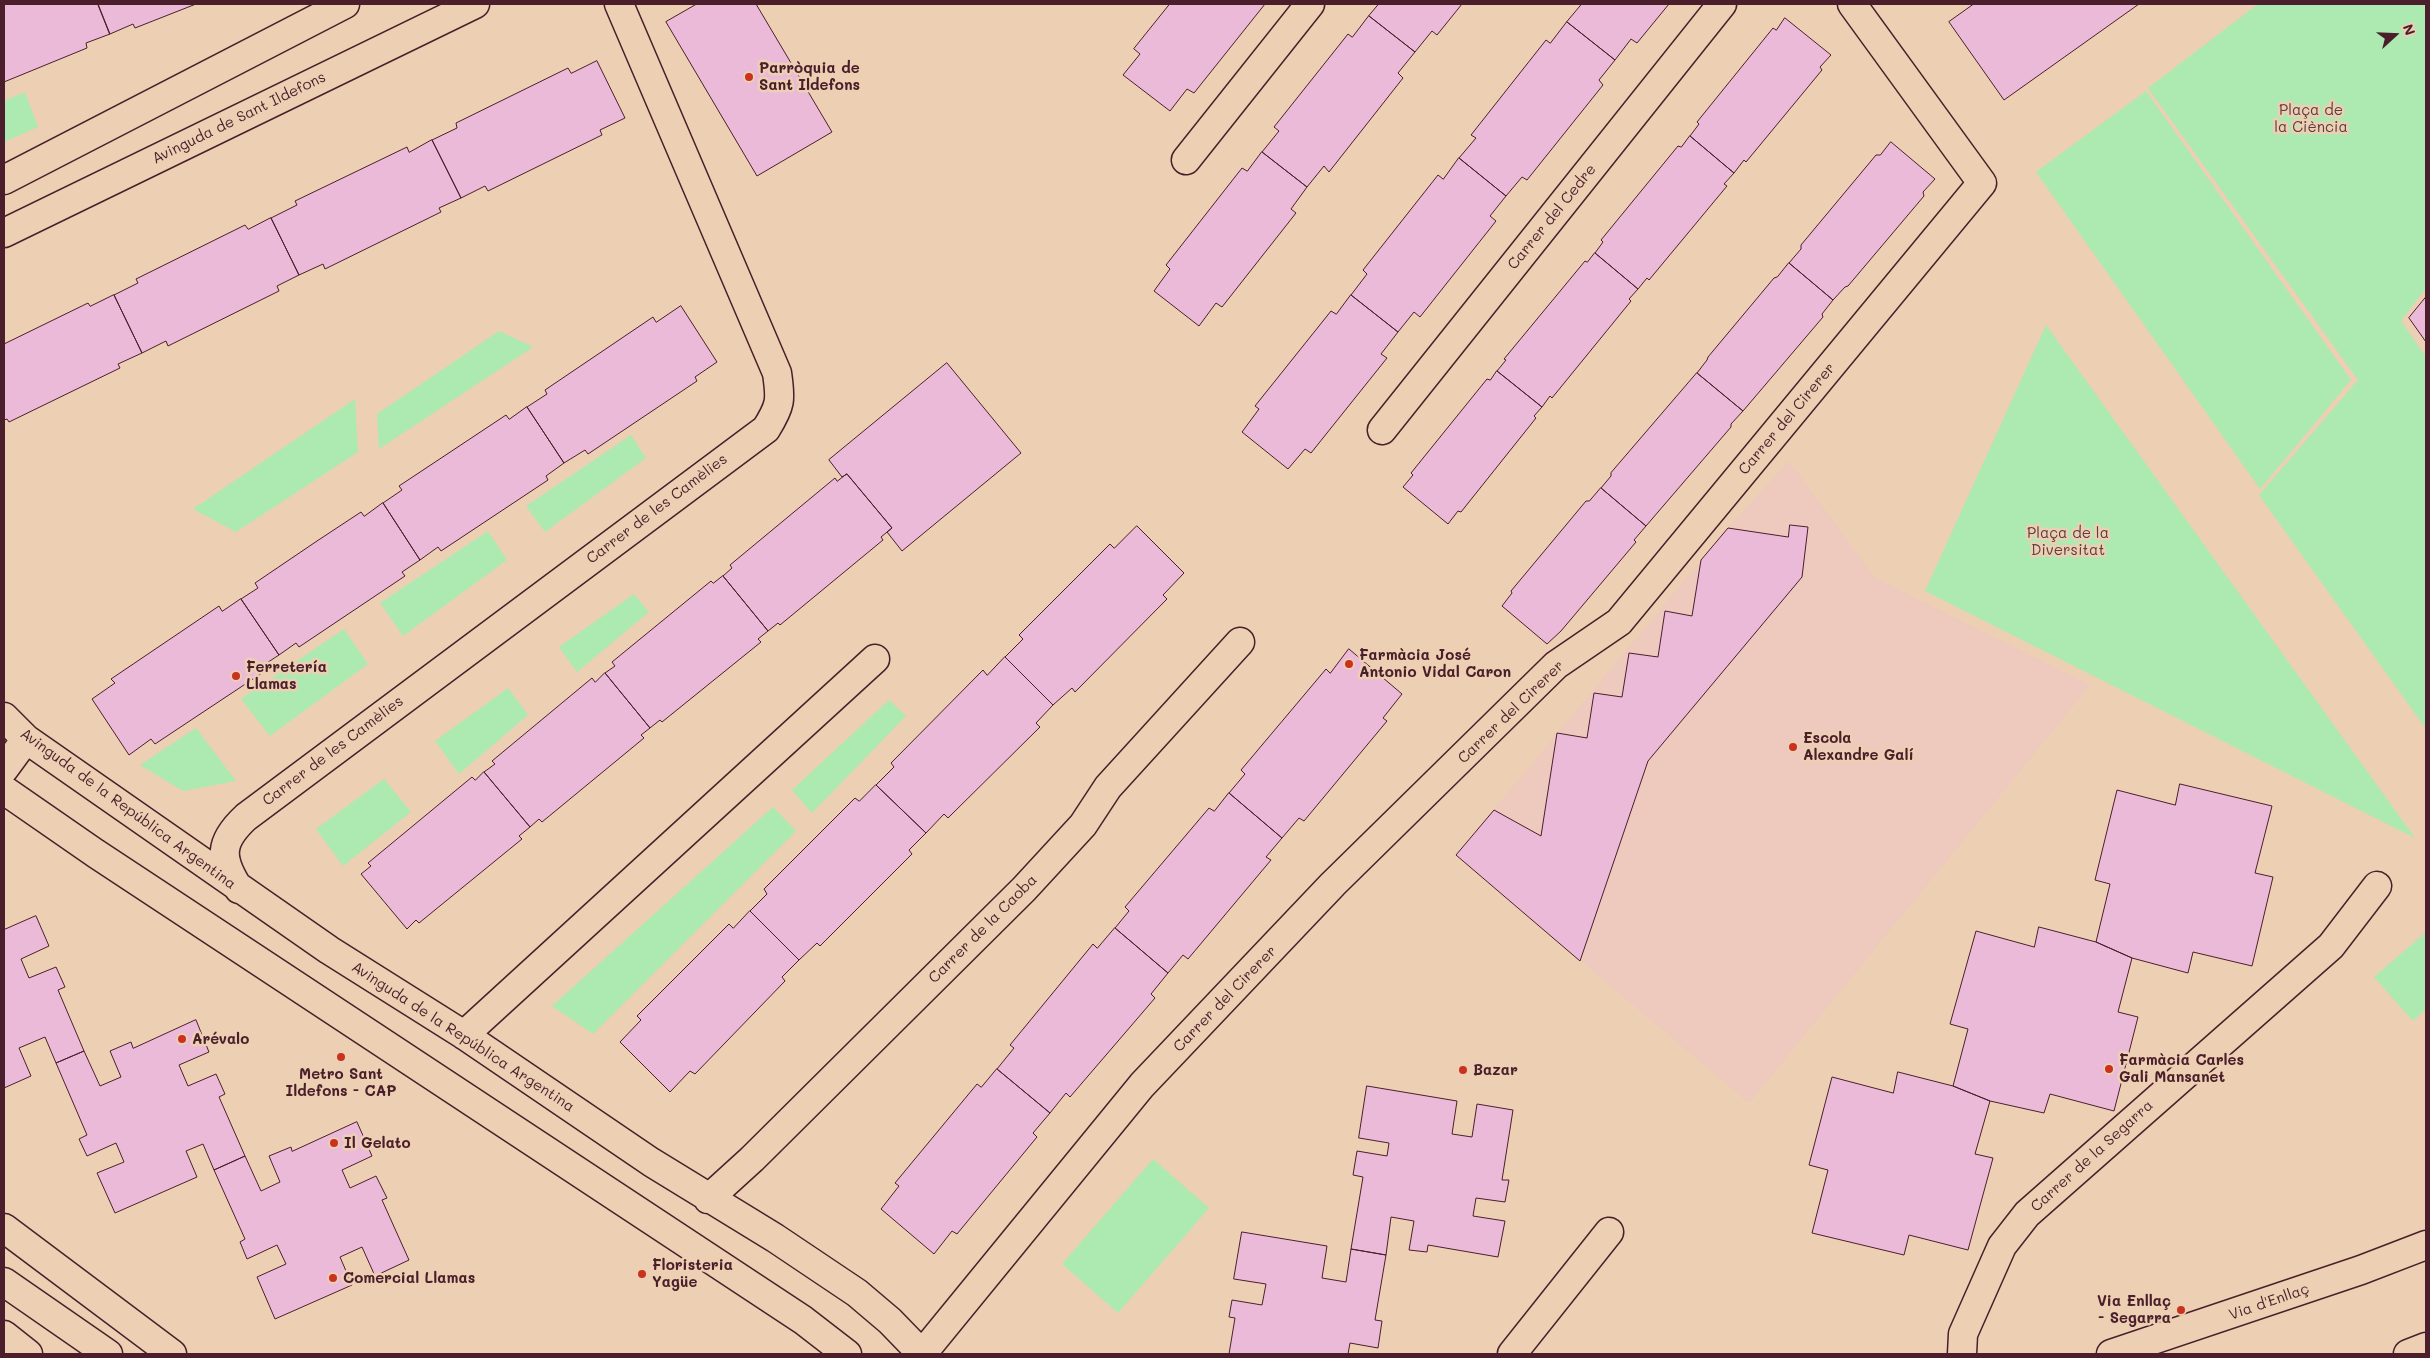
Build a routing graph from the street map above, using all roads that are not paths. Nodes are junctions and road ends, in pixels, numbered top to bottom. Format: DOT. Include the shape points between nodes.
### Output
graph roads {
  1 [pos="345,4"];
  2 [pos="475,4"];
  3 [pos="619,4"];
  4 [pos="1310,4"];
  5 [pos="1722,4"];
  6 [pos="1852,4"];
  7 [pos="1186,160"];
  8 [pos="4,180"];
  9 [pos="4,233"];
  10 [pos="1382,430"];
  11 [pos="1240,642"];
  12 [pos="875,659"];
  13 [pos="4,717"];
  14 [pos="26,739"];
  15 [pos="4,769"];
  16 [pos="4,790"];
  17 [pos="2377,886"];
  18 [pos="239,889"];
  19 [pos="464,1035"];
  20 [pos="708,1199"];
  21 [pos="4,1228"];
  22 [pos="1609,1232"];
  23 [pos="2426,1245"];
  24 [pos="4,1282"];
  25 [pos="4,1335"];
  26 [pos="2426,1348"];
  27 [pos="28,1354"];
  28 [pos="108,1354"];
  29 [pos="172,1354"];
  30 [pos="847,1354"];
  31 [pos="922,1354"];
  32 [pos="1512,1354"];
  33 [pos="1962,1354"];
  34 [pos="2111,1354"];
  35 [pos="2408,1354"];
  1 -- 8 [label="street"];
  2 -- 9 [label="street, Avinguda de Sant Ildefons"];
  3 -- 18 [label="street, Carrer de les Camèlies" via="777,373 780,399 775,414 766,429 246,817 225,843 226,864"];
  4 -- 7 [label="street"];
  5 -- 10 [label="street, Carrer del Cedre"];
  6 -- 31 [label="street, Carrer del Cirerer" via="1982,183 1619,622 1556,665 1333,884 1142,1085"];
  11 -- 20 [label="street, Carrer de la Caoba" via="1108,787 1083,825 1024,889 752,1160"];
  12 -- 19 [label="street"];
  13 -- 14 [label="street, Avinguda de la República Argentina"];
  14 -- 15 [label="street"];
  14 -- 18 [label="street, Avinguda de la República Argentina" via="163,832"];
  16 -- 30 [label="street" via="771,1298"];
  17 -- 33 [label="street, Carrer de la Segarra" via="2331,946 2026,1214 2002,1246 1963,1334"];
  18 -- 19 [label="street, Avinguda de la República Argentina"];
  19 -- 20 [label="street, Avinguda de la República Argentina"];
  20 -- 31 [label="street, Avinguda de la República Argentina" via="775,1238 857,1293"];
  21 -- 29 [label="street"];
  22 -- 32 [label="street"];
  23 -- 34 [label="street, Via d'Enllaç"];
  24 -- 28 [label="street"];
  25 -- 27 [label="street"];
  26 -- 35 [label="street"];
}
